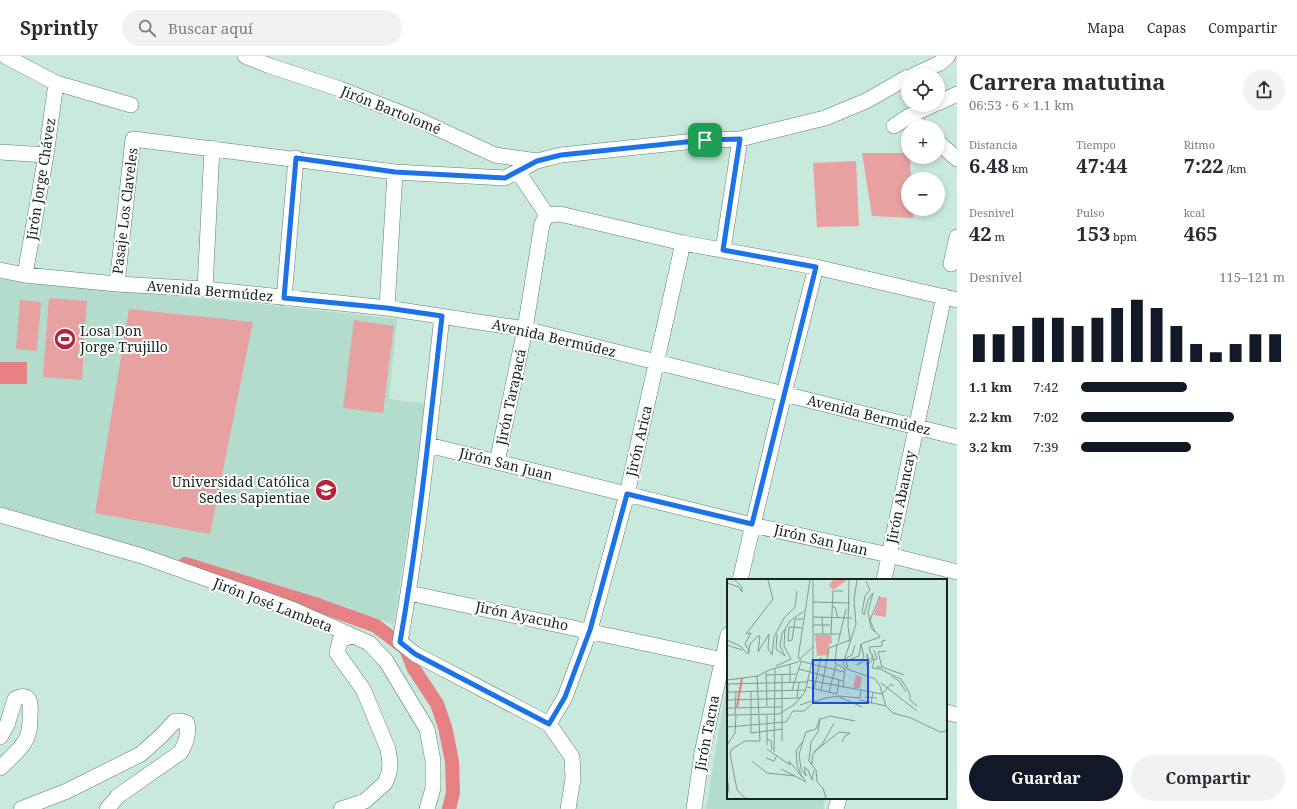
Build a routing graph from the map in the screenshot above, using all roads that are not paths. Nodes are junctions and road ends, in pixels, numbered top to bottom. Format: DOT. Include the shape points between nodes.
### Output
graph roads {
  1 [pos="5,56"];
  2 [pos="245,56"];
  3 [pos="948,56"];
  4 [pos="929,68"];
  5 [pos="901,82"];
  6 [pos="56,83"];
  7 [pos="957,94"];
  8 [pos="945,100"];
  9 [pos="131,105"];
  10 [pos="918,112"];
  11 [pos="909,116"];
  12 [pos="913,120"];
  13 [pos="894,126"];
  14 [pos="133,139"];
  15 [pos="740,139"];
  16 [pos="212,148"];
  17 [pos="945,148"];
  18 [pos="0,152"];
  19 [pos="46,155"];
  20 [pos="296,158"];
  21 [pos="957,159"];
  22 [pos="537,161"];
  23 [pos="395,172"];
  24 [pos="518,172"];
  25 [pos="547,215"];
  26 [pos="957,237"];
  27 [pos="684,243"];
  28 [pos="723,250"];
  29 [pos="951,264"];
  30 [pos="816,267"];
  31 [pos="0,270"];
  32 [pos="25,275"];
  33 [pos="116,284"];
  34 [pos="205,289"];
  35 [pos="284,298"];
  36 [pos="951,298"];
  37 [pos="387,308"];
  38 [pos="442,316"];
  39 [pos="525,329"];
  40 [pos="657,362"];
  41 [pos="784,394"];
  42 [pos="916,426"];
  43 [pos="957,437"];
  44 [pos="428,444"];
  45 [pos="497,462"];
  46 [pos="627,494"];
  47 [pos="0,515"];
  48 [pos="752,524"];
  49 [pos="889,555"];
  50 [pos="957,572"];
  51 [pos="740,579"];
  52 [pos="884,579"];
  53 [pos="409,593"];
  54 [pos="590,630"];
  55 [pos="352,636"];
  56 [pos="727,643"];
  57 [pos="725,660"];
  58 [pos="947,712"];
  59 [pos="957,715"];
  60 [pos="549,724"];
  61 [pos="0,737"];
  62 [pos="0,768"];
  63 [pos="839,799"];
  64 [pos="21,809"];
  65 [pos="107,809"];
  66 [pos="341,809"];
  67 [pos="428,809"];
  68 [pos="568,809"];
  69 [pos="694,809"];
  70 [pos="836,809"];
  1 -- 6 [label="street"];
  2 -- 22 [label="street, Jirón Bartolomé" via="419,120 495,155"];
  3 -- 4 [label="street"];
  5 -- 15 [label="street, Jirón Bartolomé" via="866,101 825,118"];
  6 -- 9 [label="street"];
  6 -- 19 [label="street, Jirón Jorge Chávez"];
  7 -- 8 [label="street"];
  10 -- 11 [label="street"];
  11 -- 12 [label="street"];
  11 -- 13 [label="street"];
  14 -- 16 [label="street, Jirón Bartolomé"];
  14 -- 33 [label="street, Pasaje Los Claveles"];
  15 -- 22 [label="street, Jirón Bartolomé" via="705,140 561,155"];
  15 -- 28 [label="street"];
  16 -- 20 [label="street, Jirón Bartolomé"];
  16 -- 34 [label="street"];
  17 -- 21 [label="street"];
  18 -- 19 [label="street"];
  19 -- 32 [label="street, Jirón Jorge Chávez"];
  20 -- 23 [label="street, Jirón Bartolomé"];
  20 -- 35 [label="street"];
  22 -- 24 [label="street, Jirón Bartolomé"];
  23 -- 24 [label="street, Jirón Bartolomé" via="505,178"];
  23 -- 37 [label="street"];
  24 -- 25 [label="street"];
  25 -- 27 [label="street" via="560,214"];
  25 -- 39 [label="street, Jirón Tarapacá" via="542,224"];
  26 -- 29 [label="street"];
  27 -- 28 [label="street"];
  27 -- 40 [label="street, Jirón Arica"];
  28 -- 30 [label="street"];
  30 -- 36 [label="street"];
  30 -- 41 [label="street"];
  31 -- 32 [label="street, Avenida Bermúdez"];
  32 -- 33 [label="street, Avenida Bermúdez"];
  33 -- 34 [label="street, Avenida Bermúdez"];
  34 -- 35 [label="street, Avenida Bermúdez"];
  35 -- 37 [label="street, Avenida Bermúdez"];
  36 -- 42 [label="street, Jirón Abancay"];
  37 -- 38 [label="street, Avenida Bermúdez"];
  38 -- 39 [label="street, Avenida Bermúdez"];
  38 -- 44 [label="street"];
  39 -- 40 [label="street, Avenida Bermúdez"];
  39 -- 45 [label="street, Jirón Tarapacá"];
  40 -- 41 [label="street, Avenida Bermúdez"];
  40 -- 46 [label="street, Jirón Arica"];
  41 -- 42 [label="street, Avenida Bermúdez"];
  41 -- 48 [label="street"];
  42 -- 43 [label="street, Avenida Bermúdez"];
  42 -- 49 [label="street, Jirón Abancay"];
  44 -- 45 [label="street, Jirón San Juan"];
  44 -- 53 [label="street"];
  45 -- 46 [label="street, Jirón San Juan"];
  46 -- 48 [label="street, Jirón San Juan"];
  46 -- 54 [label="street, Jirón Arica"];
  47 -- 55 [label="street, Jirón José Lambeta" via="142,556 292,609"];
  48 -- 49 [label="street, Jirón San Juan"];
  48 -- 51 [label="street"];
  49 -- 50 [label="street, Jirón San Juan"];
  49 -- 52 [label="street, Jirón Abancay"];
  53 -- 54 [label="street, Jirón Ayacuho"];
  53 -- 60 [label="street" via="400,642 415,654"];
  54 -- 57 [label="street, Jirón Ayacuho"];
  54 -- 60 [label="street, Jirón Arica" via="565,697"];
  55 -- 66 [label="street" via="340,640 337,653 364,690 388,749 389,773 385,783 365,801"];
  55 -- 67 [label="street, Jirón José Lambeta" via="369,643 386,661 427,729 433,781"];
  56 -- 57 [label="street, Jirón Tacna"];
  57 -- 69 [label="street, Jirón Tacna" via="702,754"];
  58 -- 59 [label="street"];
  60 -- 68 [label="street" via="572,757 573,779"];
  61 -- 62 [label="street" via="7,725 15,699 25,697 31,706 30,729 24,743"];
  63 -- 70 [label="street"];
  64 -- 65 [label="street" via="67,791 141,754 175,720 187,723 188,731 181,752 118,796"];
}
